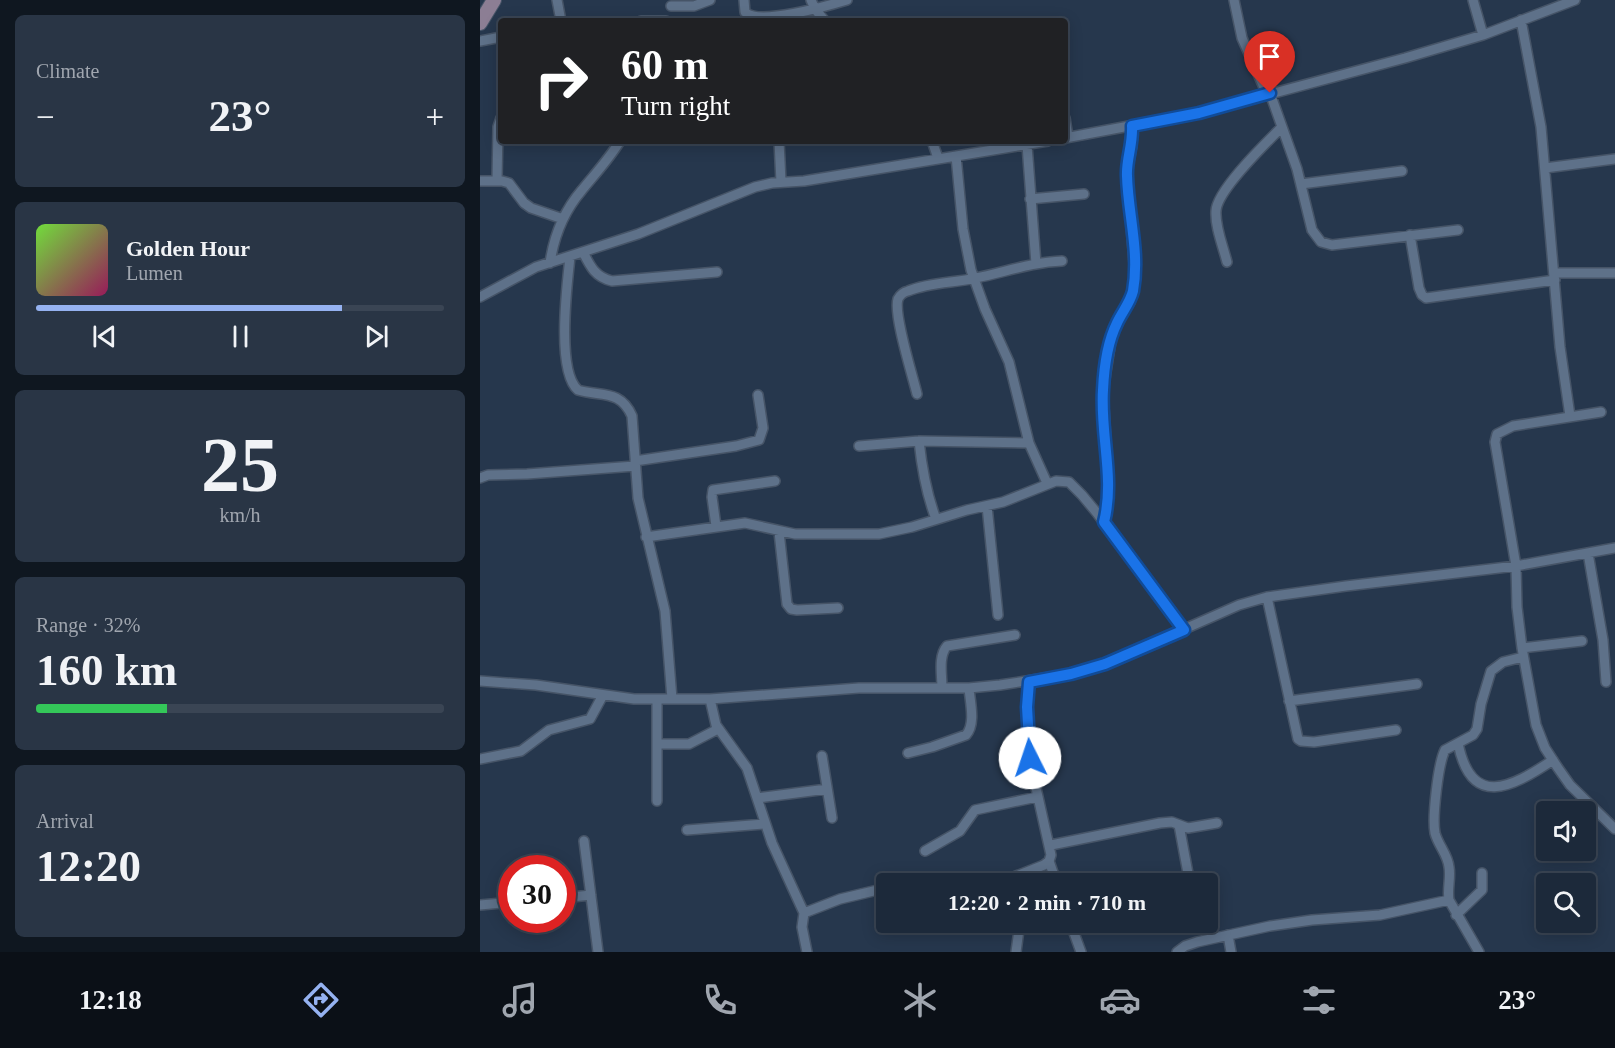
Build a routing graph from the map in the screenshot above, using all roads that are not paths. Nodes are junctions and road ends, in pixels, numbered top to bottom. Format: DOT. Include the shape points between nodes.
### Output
graph roads {
  1 [pos="494,0"];
  2 [pos="557,0"];
  3 [pos="710,0"];
  4 [pos="744,0"];
  5 [pos="847,0"];
  6 [pos="1234,0"];
  7 [pos="1473,0"];
  8 [pos="1575,0"];
  9 [pos="672,3"];
  10 [pos="813,4"];
  11 [pos="1548,5"];
  12 [pos="560,18"];
  13 [pos="667,18"];
  14 [pos="823,18"];
  15 [pos="1521,20"];
  16 [pos="480,23"];
  17 [pos="1483,35"];
  18 [pos="498,38"];
  19 [pos="480,41"];
  20 [pos="1269,93"];
  21 [pos="1132,126"];
  22 [pos="498,127"];
  23 [pos="1282,127"];
  24 [pos="1068,137"];
  25 [pos="498,144"];
  26 [pos="498,144"];
  27 [pos="618,144"];
  28 [pos="779,144"];
  29 [pos="933,144"];
  30 [pos="1032,144"];
  31 [pos="1027,145"];
  32 [pos="956,156"];
  33 [pos="938,158"];
  34 [pos="1615,159"];
  35 [pos="1545,168"];
  36 [pos="1402,171"];
  37 [pos="497,181"];
  38 [pos="480,182"];
  39 [pos="781,182"];
  40 [pos="1300,184"];
  41 [pos="1084,194"];
  42 [pos="1030,199"];
  43 [pos="563,219"];
  44 [pos="1458,230"];
  45 [pos="1410,235"];
  46 [pos="583,252"];
  47 [pos="570,257"];
  48 [pos="1062,261"];
  49 [pos="1227,262"];
  50 [pos="550,263"];
  51 [pos="1036,264"];
  52 [pos="717,272"];
  53 [pos="1615,273"];
  54 [pos="1554,277"];
  55 [pos="974,279"];
  56 [pos="480,297"];
  57 [pos="758,394"];
  58 [pos="917,394"];
  59 [pos="1601,412"];
  60 [pos="1570,417"];
  61 [pos="920,441"];
  62 [pos="1029,443"];
  63 [pos="859,446"];
  64 [pos="635,463"];
  65 [pos="480,478"];
  66 [pos="775,481"];
  67 [pos="1047,483"];
  68 [pos="987,506"];
  69 [pos="936,519"];
  70 [pos="1104,522"];
  71 [pos="717,526"];
  72 [pos="779,532"];
  73 [pos="646,537"];
  74 [pos="1615,548"];
  75 [pos="1588,553"];
  76 [pos="1516,566"];
  77 [pos="1267,597"];
  78 [pos="838,608"];
  79 [pos="998,615"];
  80 [pos="1184,630"];
  81 [pos="1015,635"];
  82 [pos="1582,641"];
  83 [pos="1615,651"];
  84 [pos="1522,653"];
  85 [pos="1604,653"];
  86 [pos="480,681"];
  87 [pos="1029,682"];
  88 [pos="1606,682"];
  89 [pos="1417,684"];
  90 [pos="942,688"];
  91 [pos="969,688"];
  92 [pos="603,695"];
  93 [pos="657,699"];
  94 [pos="672,699"];
  95 [pos="710,699"];
  96 [pos="1289,701"];
  97 [pos="718,729"];
  98 [pos="1396,730"];
  99 [pos="1458,743"];
  100 [pos="657,744"];
  101 [pos="908,753"];
  102 [pos="822,756"];
  103 [pos="480,759"];
  104 [pos="1553,760"];
  105 [pos="827,789"];
  106 [pos="1036,797"];
  107 [pos="757,798"];
  108 [pos="657,801"];
  109 [pos="832,818"];
  110 [pos="1217,823"];
  111 [pos="765,824"];
  112 [pos="1179,825"];
  113 [pos="1615,829"];
  114 [pos="687,830"];
  115 [pos="584,840"];
  116 [pos="1051,845"];
  117 [pos="925,851"];
  118 [pos="1049,861"];
  119 [pos="1026,873"];
  120 [pos="1053,873"];
  121 [pos="1188,873"];
  122 [pos="1482,873"];
  123 [pos="876,890"];
  124 [pos="591,895"];
  125 [pos="576,897"];
  126 [pos="1449,900"];
  127 [pos="498,903"];
  128 [pos="480,905"];
  129 [pos="804,913"];
  130 [pos="1456,915"];
  131 [pos="1019,933"];
  132 [pos="1074,933"];
  133 [pos="1228,935"];
  134 [pos="598,952"];
  135 [pos="807,952"];
  136 [pos="1016,952"];
  137 [pos="1081,952"];
  138 [pos="1177,952"];
  139 [pos="1231,952"];
  140 [pos="1479,952"];
  1 -- 16 [label="street"];
  2 -- 12 [label="street"];
  3 -- 9 [label="street" via="694,6"];
  4 -- 10 [label="street" via="745,12 755,17"];
  5 -- 10 [label="street"];
  6 -- 20 [label="street" via="1242,38"];
  7 -- 17 [label="street"];
  8 -- 11 [label="street"];
  9 -- 13 [label="street"];
  10 -- 14 [label="street"];
  11 -- 15 [label="street"];
  15 -- 17 [label="street"];
  15 -- 35 [label="street"];
  17 -- 20 [label="street"];
  18 -- 19 [label="street"];
  20 -- 21 [label="street" via="1199,113"];
  20 -- 23 [label="street"];
  21 -- 24 [label="street"];
  21 -- 70 [label="street" via="1127,172 1135,276 1130,302 1112,334 1102,391 1109,494"];
  22 -- 26 [label="street"];
  23 -- 40 [label="street"];
  23 -- 49 [label="street" via="1219,201 1216,219"];
  25 -- 37 [label="street"];
  27 -- 43 [label="street"];
  28 -- 39 [label="street"];
  29 -- 33 [label="street"];
  30 -- 31 [label="street"];
  31 -- 32 [label="street"];
  31 -- 42 [label="street"];
  32 -- 33 [label="street"];
  32 -- 55 [label="street" via="963,229"];
  33 -- 39 [label="street"];
  34 -- 35 [label="street"];
  35 -- 54 [label="street"];
  36 -- 40 [label="street"];
  37 -- 38 [label="street"];
  37 -- 43 [label="street" via="509,183 531,208"];
  39 -- 46 [label="street" via="755,187"];
  40 -- 45 [label="street" via="1312,231 1326,244"];
  41 -- 42 [label="street"];
  42 -- 51 [label="street"];
  43 -- 50 [label="street" via="553,242"];
  44 -- 45 [label="street"];
  45 -- 54 [label="street" via="1419,288 1426,298"];
  46 -- 47 [label="street"];
  46 -- 52 [label="street" via="594,272 612,280"];
  47 -- 50 [label="street"];
  47 -- 64 [label="street" via="565,352 570,380 578,390 615,396 628,408"];
  48 -- 51 [label="street"];
  50 -- 56 [label="street"];
  51 -- 55 [label="street"];
  53 -- 54 [label="street"];
  54 -- 60 [label="street"];
  55 -- 58 [label="street" via="916,288 898,298"];
  55 -- 62 [label="street" via="1009,362"];
  57 -- 64 [label="street" via="763,428 759,440"];
  59 -- 60 [label="street"];
  60 -- 76 [label="street" via="1513,426 1497,434 1495,442"];
  61 -- 62 [label="street"];
  61 -- 63 [label="street"];
  61 -- 69 [label="street" via="926,492"];
  62 -- 67 [label="street"];
  64 -- 65 [label="street"];
  64 -- 73 [label="street"];
  66 -- 71 [label="street" via="713,490"];
  67 -- 68 [label="street"];
  67 -- 70 [label="street" via="1069,482"];
  68 -- 69 [label="street"];
  68 -- 79 [label="street"];
  69 -- 72 [label="street" via="879,534"];
  70 -- 80 [label="street"];
  71 -- 72 [label="street" via="745,524"];
  71 -- 73 [label="street"];
  72 -- 78 [label="street" via="787,604 797,610"];
  73 -- 94 [label="street" via="666,611"];
  74 -- 75 [label="street"];
  75 -- 76 [label="street"];
  75 -- 85 [label="street"];
  76 -- 77 [label="street"];
  76 -- 84 [label="street"];
  77 -- 80 [label="street"];
  77 -- 96 [label="street"];
  80 -- 87 [label="street" via="1105,664"];
  81 -- 90 [label="street" via="947,646 942,657"];
  82 -- 84 [label="street"];
  83 -- 85 [label="street"];
  84 -- 99 [label="street" via="1491,671 1477,729"];
  84 -- 104 [label="street" via="1536,725"];
  85 -- 88 [label="street"];
  86 -- 92 [label="street"];
  87 -- 91 [label="street"];
  87 -- 106 [label="street" via="1029,745"];
  89 -- 96 [label="street"];
  90 -- 91 [label="street"];
  90 -- 95 [label="street" via="859,688"];
  91 -- 101 [label="street" via="970,731"];
  92 -- 93 [label="street"];
  92 -- 103 [label="street" via="590,719 549,730 520,751"];
  93 -- 94 [label="street"];
  93 -- 100 [label="street"];
  94 -- 95 [label="street"];
  95 -- 97 [label="street"];
  96 -- 98 [label="street" via="1301,741"];
  97 -- 100 [label="street" via="689,744"];
  97 -- 107 [label="street" via="747,768"];
  99 -- 104 [label="street" via="1467,771 1475,781 1488,787 1526,778"];
  99 -- 126 [label="street" via="1445,750 1442,757 1434,822 1450,868"];
  100 -- 108 [label="street"];
  102 -- 105 [label="street"];
  104 -- 113 [label="street" via="1570,784"];
  105 -- 107 [label="street"];
  105 -- 109 [label="street"];
  106 -- 116 [label="street"];
  106 -- 117 [label="street" via="975,810 960,831"];
  107 -- 111 [label="street"];
  110 -- 112 [label="street" via="1194,828"];
  111 -- 114 [label="street"];
  111 -- 129 [label="street"];
  112 -- 116 [label="street" via="1149,825"];
  112 -- 121 [label="street"];
  115 -- 124 [label="street"];
  116 -- 118 [label="street"];
  118 -- 119 [label="street"];
  118 -- 120 [label="street"];
  122 -- 130 [label="street" via="1482,890"];
  123 -- 129 [label="street" via="840,898"];
  124 -- 125 [label="street"];
  124 -- 134 [label="street"];
  126 -- 130 [label="street"];
  126 -- 133 [label="street" via="1380,915 1312,920"];
  127 -- 128 [label="street"];
  129 -- 135 [label="street" via="802,927"];
  130 -- 140 [label="street"];
  131 -- 136 [label="street"];
  132 -- 137 [label="street"];
  133 -- 138 [label="street" via="1185,946"];
  133 -- 139 [label="street"];
}
